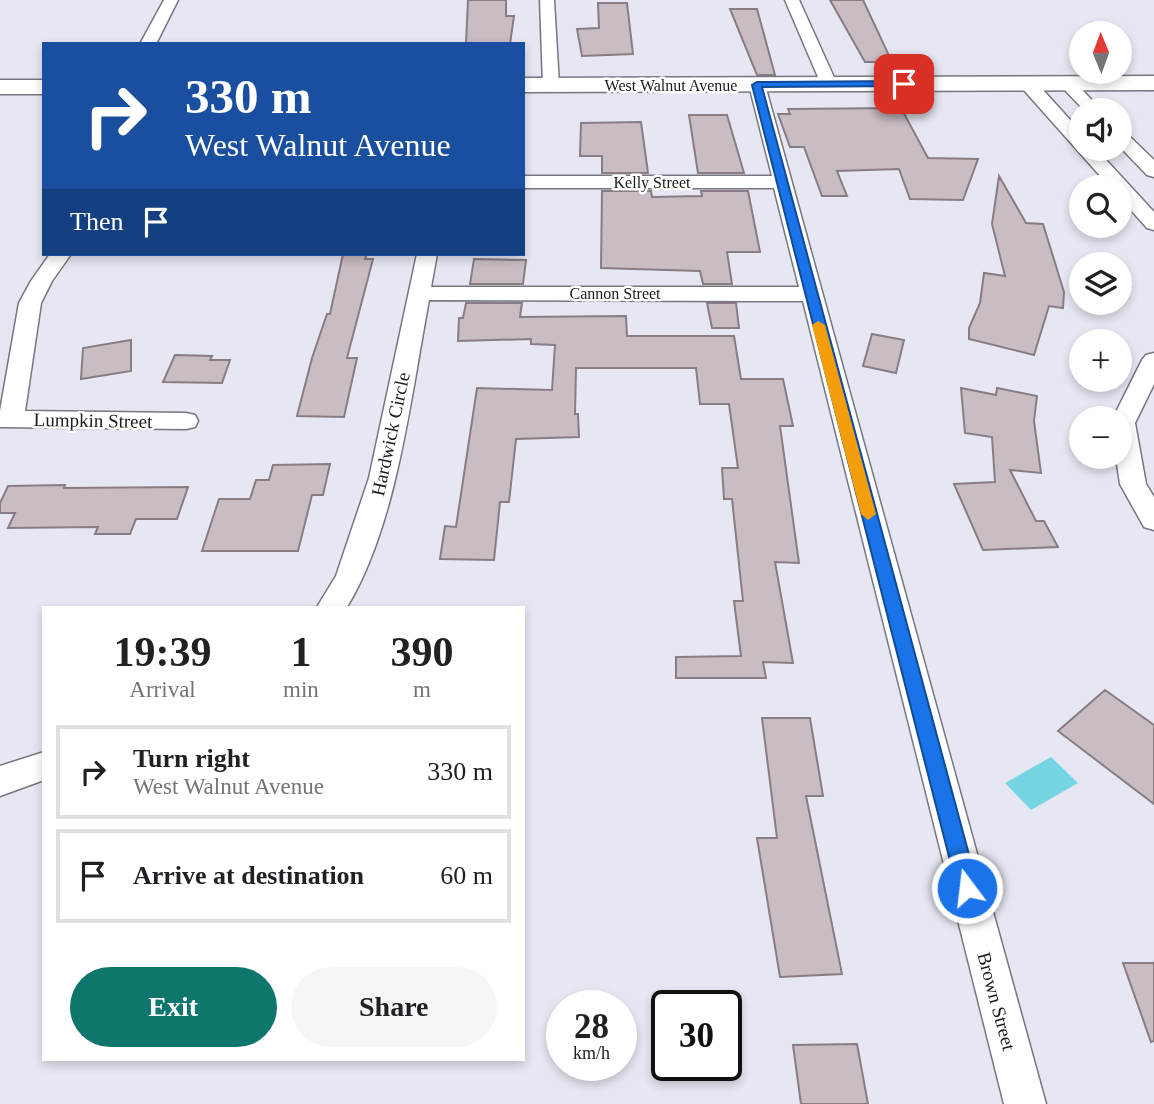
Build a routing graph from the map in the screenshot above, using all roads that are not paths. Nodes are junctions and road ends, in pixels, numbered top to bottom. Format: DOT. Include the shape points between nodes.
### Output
graph roads {
  1 [pos="172,0"];
  2 [pos="547,0"];
  3 [pos="792,0"];
  4 [pos="149,42"];
  5 [pos="1154,83"];
  6 [pos="829,84"];
  7 [pos="1028,84"];
  8 [pos="1067,84"];
  9 [pos="525,85"];
  10 [pos="551,85"];
  11 [pos="757,85"];
  12 [pos="0,87"];
  13 [pos="42,87"];
  14 [pos="1081,98"];
  15 [pos="1069,130"];
  16 [pos="1132,149"];
  17 [pos="1097,161"];
  18 [pos="1154,171"];
  19 [pos="525,182"];
  20 [pos="780,182"];
  21 [pos="1154,224"];
  22 [pos="60,256"];
  23 [pos="426,256"];
  24 [pos="419,293"];
  25 [pos="810,294"];
  26 [pos="1154,360"];
  27 [pos="5,419"];
  28 [pos="186,421"];
  29 [pos="1154,520"];
  30 [pos="333,606"];
  31 [pos="42,767"];
  32 [pos="0,780"];
  33 [pos="1025,1104"];
  1 -- 4 [label="street"];
  2 -- 10 [label="street"];
  3 -- 6 [label="street"];
  5 -- 8 [label="main road, West Walnut Avenue"];
  6 -- 7 [label="main road, West Walnut Avenue"];
  6 -- 11 [label="main road, West Walnut Avenue"];
  7 -- 8 [label="main road, West Walnut Avenue"];
  7 -- 15 [label="street"];
  8 -- 14 [label="street"];
  9 -- 10 [label="main road, West Walnut Avenue"];
  10 -- 11 [label="main road, West Walnut Avenue"];
  11 -- 20 [label="street, Brown Street"];
  12 -- 13 [label="main road"];
  16 -- 18 [label="street"];
  17 -- 21 [label="street"];
  19 -- 20 [label="street, Kelly Street"];
  20 -- 25 [label="street, Brown Street"];
  22 -- 27 [label="street" via="39,284 28,310 16,400"];
  23 -- 24 [label="street, Hardwick Circle"];
  24 -- 25 [label="street, Cannon Street"];
  24 -- 30 [label="street, Hardwick Circle" via="382,478 350,578"];
  25 -- 33 [label="street, Brown Street"];
  26 -- 29 [label="street" via="1123,423 1133,484"];
  27 -- 28 [label="street, Lumpkin Street"];
  31 -- 32 [label="street"];
}
